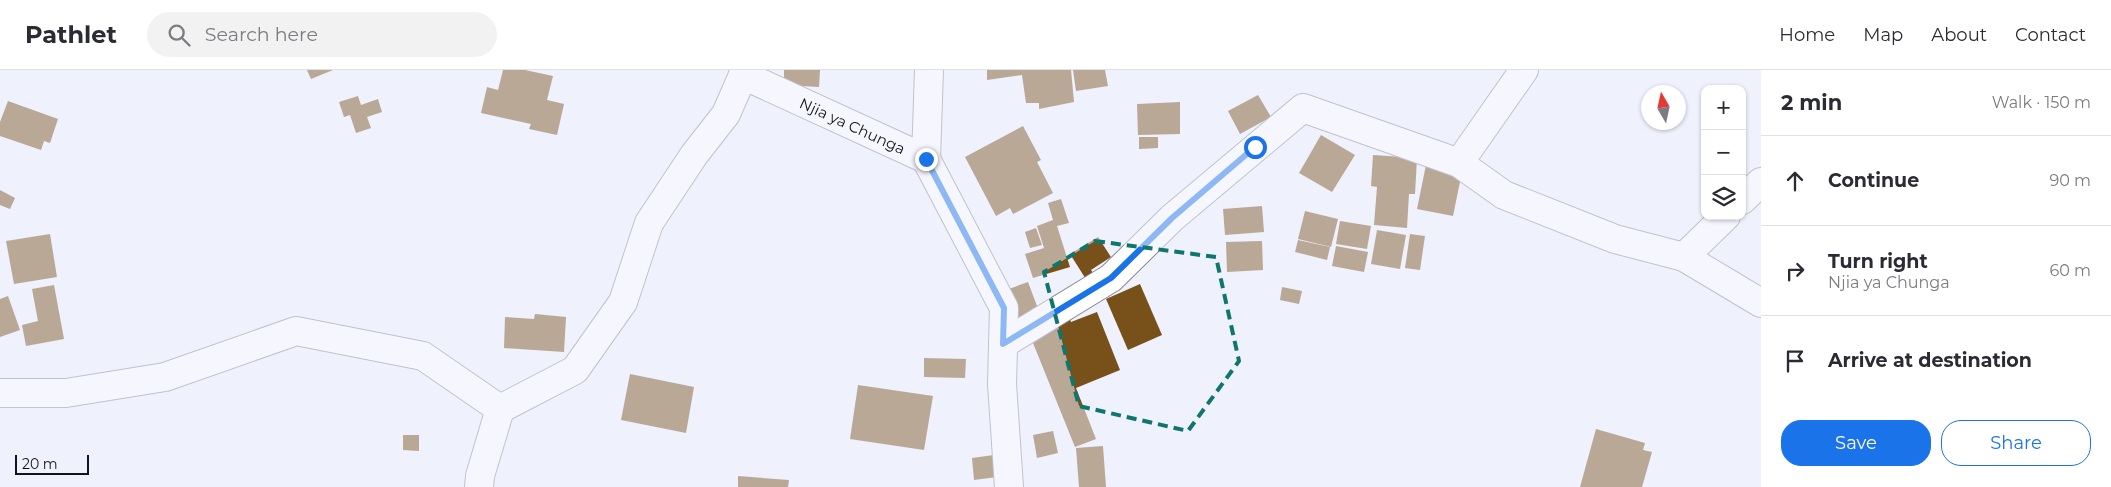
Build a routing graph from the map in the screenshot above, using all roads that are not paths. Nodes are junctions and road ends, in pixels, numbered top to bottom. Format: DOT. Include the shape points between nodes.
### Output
graph roads {
  1 [pos="929,70"];
  2 [pos="1524,70"];
  3 [pos="744,73"];
  4 [pos="926,159"];
  5 [pos="1458,162"];
  6 [pos="1761,182"];
  7 [pos="1746,196"];
  8 [pos="1722,220"];
  9 [pos="1684,257"];
  10 [pos="1761,303"];
  11 [pos="1003,344"];
  12 [pos="0,393"];
  13 [pos="500,409"];
  14 [pos="479,487"];
  15 [pos="1010,487"];
  1 -- 4 [label="street"];
  2 -- 5 [label="street"];
  3 -- 4 [label="street, Njia ya Chunga"];
  3 -- 13 [label="street" via="726,114 694,155 650,223 623,302 575,370"];
  4 -- 11 [label="street" via="1004,308"];
  5 -- 9 [label="street" via="1504,195 1615,239"];
  5 -- 11 [label="street" via="1303,108 1172,218 1111,278"];
  6 -- 7 [label="street"];
  8 -- 9 [label="street"];
  9 -- 10 [label="street"];
  11 -- 15 [label="street" via="1002,384"];
  12 -- 13 [label="street" via="66,393 165,377 296,331 423,356"];
  13 -- 14 [label="street"];
}
